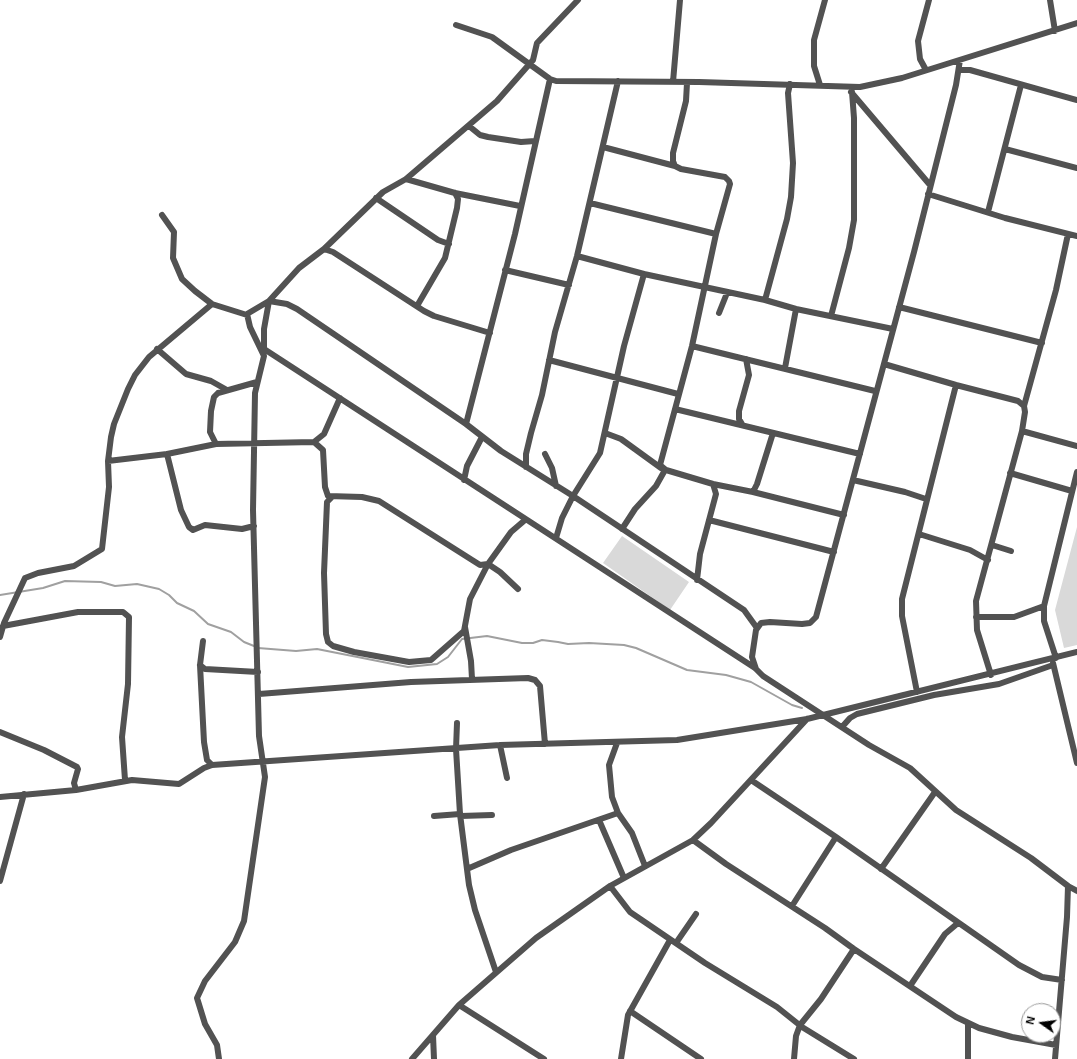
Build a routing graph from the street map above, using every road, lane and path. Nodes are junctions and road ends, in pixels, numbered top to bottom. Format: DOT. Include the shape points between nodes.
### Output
graph roads {
  1 [pos="578,0"];
  2 [pos="680,0"];
  3 [pos="825,0"];
  4 [pos="929,0"];
  5 [pos="1050,0"];
  6 [pos="1077,23"];
  7 [pos="456,25"];
  8 [pos="1055,30"];
  9 [pos="960,60"];
  10 [pos="529,64"];
  11 [pos="926,70"];
  12 [pos="959,70"];
  13 [pos="550,79"];
  14 [pos="618,81"];
  15 [pos="673,82"];
  16 [pos="687,83"];
  17 [pos="790,84"];
  18 [pos="1021,84"];
  19 [pos="820,85"];
  20 [pos="851,89"];
  21 [pos="1077,100"];
  22 [pos="469,126"];
  23 [pos="535,141"];
  24 [pos="603,147"];
  25 [pos="1005,149"];
  26 [pos="675,166"];
  27 [pos="1077,168"];
  28 [pos="406,179"];
  29 [pos="930,185"];
  30 [pos="456,193"];
  31 [pos="928,194"];
  32 [pos="376,198"];
  33 [pos="590,202"];
  34 [pos="520,206"];
  35 [pos="988,212"];
  36 [pos="162,215"];
  37 [pos="716,234"];
  38 [pos="1068,234"];
  39 [pos="1077,236"];
  40 [pos="449,244"];
  41 [pos="324,248"];
  42 [pos="577,256"];
  43 [pos="506,270"];
  44 [pos="644,274"];
  45 [pos="569,285"];
  46 [pos="705,288"];
  47 [pos="727,293"];
  48 [pos="765,300"];
  49 [pos="269,301"];
  50 [pos="212,304"];
  51 [pos="417,306"];
  52 [pos="899,307"];
  53 [pos="796,309"];
  54 [pos="719,313"];
  55 [pos="247,315"];
  56 [pos="831,316"];
  57 [pos="893,329"];
  58 [pos="490,332"];
  59 [pos="1042,343"];
  60 [pos="258,345"];
  61 [pos="692,346"];
  62 [pos="264,348"];
  63 [pos="157,349"];
  64 [pos="275,356"];
  65 [pos="746,359"];
  66 [pos="549,360"];
  67 [pos="262,363"];
  68 [pos="884,364"];
  69 [pos="785,368"];
  70 [pos="617,379"];
  71 [pos="257,382"];
  72 [pos="956,385"];
  73 [pos="227,390"];
  74 [pos="875,391"];
  75 [pos="678,394"];
  76 [pos="340,398"];
  77 [pos="1024,406"];
  78 [pos="675,409"];
  79 [pos="466,424"];
  80 [pos="742,424"];
  81 [pos="1022,431"];
  82 [pos="605,433"];
  83 [pos="773,433"];
  84 [pos="482,437"];
  85 [pos="314,442"];
  86 [pos="256,443"];
  87 [pos="216,444"];
  88 [pos="1077,446"];
  89 [pos="167,454"];
  90 [pos="545,454"];
  91 [pos="860,454"];
  92 [pos="108,461"];
  93 [pos="526,467"];
  94 [pos="663,469"];
  95 [pos="1077,472"];
  96 [pos="1010,474"];
  97 [pos="464,480"];
  98 [pos="853,480"];
  99 [pos="713,484"];
  100 [pos="556,486"];
  101 [pos="722,487"];
  102 [pos="1072,491"];
  103 [pos="753,492"];
  104 [pos="716,494"];
  105 [pos="572,496"];
  106 [pos="331,498"];
  107 [pos="926,499"];
  108 [pos="844,515"];
  109 [pos="525,520"];
  110 [pos="710,520"];
  111 [pos="254,526"];
  112 [pos="622,529"];
  113 [pos="919,534"];
  114 [pos="556,538"];
  115 [pos="992,545"];
  116 [pos="1011,551"];
  117 [pos="834,552"];
  118 [pos="988,560"];
  119 [pos="488,564"];
  120 [pos="697,580"];
  121 [pos="518,589"];
  122 [pos="1044,606"];
  123 [pos="1034,610"];
  124 [pos="976,617"];
  125 [pos="1044,621"];
  126 [pos="3,626"];
  127 [pos="465,627"];
  128 [pos="757,628"];
  129 [pos="0,637"];
  130 [pos="203,641"];
  131 [pos="1077,652"];
  132 [pos="1054,661"];
  133 [pos="200,665"];
  134 [pos="756,669"];
  135 [pos="258,672"];
  136 [pos="991,675"];
  137 [pos="472,679"];
  138 [pos="917,692"];
  139 [pos="259,694"];
  140 [pos="822,714"];
  141 [pos="807,719"];
  142 [pos="457,723"];
  143 [pos="842,727"];
  144 [pos="0,732"];
  145 [pos="617,743"];
  146 [pos="545,744"];
  147 [pos="500,746"];
  148 [pos="456,749"];
  149 [pos="1076,754"];
  150 [pos="263,762"];
  151 [pos="1077,762"];
  152 [pos="212,765"];
  153 [pos="506,778"];
  154 [pos="125,780"];
  155 [pos="751,780"];
  156 [pos="76,790"];
  157 [pos="935,792"];
  158 [pos="24,794"];
  159 [pos="0,797"];
  160 [pos="492,814"];
  161 [pos="618,814"];
  162 [pos="460,815"];
  163 [pos="434,816"];
  164 [pos="599,820"];
  165 [pos="836,837"];
  166 [pos="693,840"];
  167 [pos="645,866"];
  168 [pos="467,868"];
  169 [pos="881,869"];
  170 [pos="624,878"];
  171 [pos="0,881"];
  172 [pos="610,886"];
  173 [pos="1068,886"];
  174 [pos="1077,891"];
  175 [pos="792,906"];
  176 [pos="696,914"];
  177 [pos="958,923"];
  178 [pos="673,941"];
  179 [pos="854,949"];
  180 [pos="496,972"];
  181 [pos="1062,980"];
  182 [pos="910,986"];
  183 [pos="459,1005"];
  184 [pos="630,1011"];
  185 [pos="968,1024"];
  186 [pos="800,1025"];
  187 [pos="979,1028"];
  188 [pos="433,1035"];
  189 [pos="969,1038"];
  190 [pos="1056,1045"];
  191 [pos="219,1059"];
  192 [pos="412,1059"];
  193 [pos="434,1059"];
  194 [pos="543,1059"];
  195 [pos="621,1059"];
  196 [pos="701,1059"];
  197 [pos="794,1059"];
  198 [pos="854,1059"];
  199 [pos="968,1059"];
  200 [pos="1055,1059"];
  1 -- 10 [label="street" via="537,43"];
  2 -- 15 [label="street"];
  3 -- 19 [label="street" via="814,40 814,66"];
  4 -- 11 [label="street" via="918,41 920,59"];
  5 -- 8 [label="street"];
  6 -- 8 [label="street"];
  7 -- 10 [label="street" via="492,37"];
  8 -- 9 [label="street"];
  9 -- 11 [label="street"];
  9 -- 12 [label="street"];
  10 -- 13 [label="street"];
  10 -- 22 [label="street" via="497,100"];
  11 -- 20 [label="street"];
  12 -- 18 [label="street" via="970,70"];
  12 -- 29 [label="street"];
  13 -- 14 [label="street" via="562,82"];
  13 -- 23 [label="street"];
  14 -- 15 [label="street"];
  14 -- 24 [label="street"];
  15 -- 16 [label="street"];
  16 -- 17 [label="street"];
  16 -- 26 [label="street" via="686,101 673,153"];
  17 -- 19 [label="street"];
  17 -- 48 [label="street" via="788,93 793,163 791,196"];
  18 -- 21 [label="street"];
  18 -- 25 [label="street"];
  19 -- 20 [label="street"];
  20 -- 29 [label="street"];
  20 -- 56 [label="street" via="854,118 854,220"];
  22 -- 23 [label="street" via="480,135 488,137 521,142"];
  22 -- 28 [label="street"];
  23 -- 34 [label="street"];
  24 -- 26 [label="street"];
  24 -- 33 [label="street"];
  25 -- 27 [label="street"];
  25 -- 35 [label="street"];
  26 -- 37 [label="street" via="729,180 728,195"];
  28 -- 30 [label="street"];
  28 -- 32 [label="street"];
  29 -- 31 [label="street"];
  30 -- 34 [label="street"];
  30 -- 40 [label="street" via="458,199"];
  31 -- 35 [label="street"];
  31 -- 52 [label="street"];
  32 -- 40 [label="street" via="438,240"];
  32 -- 41 [label="street"];
  33 -- 37 [label="street"];
  33 -- 42 [label="street"];
  34 -- 43 [label="street"];
  35 -- 38 [label="street"];
  36 -- 50 [label="street" via="174,232 172,251 178,273 187,284"];
  37 -- 46 [label="street"];
  38 -- 39 [label="street"];
  38 -- 59 [label="street"];
  40 -- 51 [label="street" via="445,258"];
  41 -- 49 [label="street" via="299,268"];
  41 -- 51 [label="street"];
  42 -- 44 [label="street"];
  42 -- 45 [label="street"];
  43 -- 45 [label="street"];
  43 -- 58 [label="street"];
  44 -- 46 [label="street"];
  44 -- 70 [label="street"];
  45 -- 66 [label="street"];
  46 -- 47 [label="street"];
  46 -- 61 [label="street"];
  47 -- 48 [label="street"];
  47 -- 54 [label="street"];
  48 -- 53 [label="street"];
  49 -- 55 [label="street"];
  49 -- 62 [label="street" via="264,329"];
  49 -- 79 [label="street" via="288,304 297,309"];
  50 -- 55 [label="street"];
  50 -- 63 [label="street"];
  51 -- 58 [label="street" via="434,316"];
  52 -- 57 [label="street"];
  52 -- 59 [label="street"];
  53 -- 56 [label="street"];
  53 -- 69 [label="street"];
  55 -- 60 [label="street"];
  56 -- 57 [label="street"];
  57 -- 68 [label="street"];
  58 -- 79 [label="street"];
  59 -- 77 [label="street"];
  60 -- 62 [label="street"];
  60 -- 67 [label="street" via="263,352"];
  61 -- 65 [label="street"];
  61 -- 75 [label="street"];
  62 -- 64 [label="street"];
  63 -- 73 [label="street" via="186,374 211,381"];
  63 -- 92 [label="street" via="138,370 128,389 114,424"];
  64 -- 67 [label="street"];
  64 -- 76 [label="street"];
  65 -- 69 [label="street"];
  65 -- 80 [label="street" via="749,375 740,411 739,419"];
  66 -- 70 [label="street"];
  66 -- 93 [label="street" via="527,448"];
  67 -- 71 [label="street"];
  68 -- 72 [label="street"];
  68 -- 74 [label="street"];
  69 -- 74 [label="street"];
  70 -- 75 [label="street"];
  70 -- 82 [label="street"];
  71 -- 73 [label="street"];
  71 -- 86 [label="street"];
  72 -- 77 [label="street" via="1018,401"];
  72 -- 107 [label="street"];
  73 -- 87 [label="street" via="214,397 212,405 210,432"];
  74 -- 91 [label="street"];
  75 -- 78 [label="street"];
  76 -- 85 [label="street" via="324,434"];
  76 -- 97 [label="street"];
  77 -- 81 [label="street"];
  78 -- 80 [label="street"];
  78 -- 94 [label="street" via="660,462"];
  79 -- 84 [label="street"];
  80 -- 83 [label="street"];
  81 -- 88 [label="street"];
  81 -- 96 [label="street"];
  82 -- 94 [label="street" via="621,439"];
  82 -- 105 [label="street" via="597,459"];
  83 -- 91 [label="street"];
  83 -- 103 [label="street"];
  84 -- 93 [label="street"];
  84 -- 97 [label="street" via="467,466"];
  85 -- 86 [label="street"];
  85 -- 106 [label="street" via="323,450 325,487"];
  86 -- 87 [label="street"];
  86 -- 111 [label="street"];
  87 -- 89 [label="street"];
  89 -- 92 [label="street"];
  89 -- 111 [label="street" via="181,510 191,529 205,525 235,529"];
  90 -- 100 [label="street" via="552,468"];
  91 -- 98 [label="street"];
  92 -- 126 [label="street" via="109,487 102,549 74,566 25,578"];
  93 -- 100 [label="street"];
  94 -- 99 [label="street"];
  94 -- 112 [label="street" via="654,489 635,509"];
  95 -- 102 [label="street"];
  96 -- 102 [label="street"];
  96 -- 115 [label="street"];
  97 -- 109 [label="street"];
  98 -- 107 [label="street"];
  98 -- 108 [label="street"];
  99 -- 101 [label="street"];
  99 -- 104 [label="street"];
  100 -- 105 [label="street"];
  101 -- 103 [label="street"];
  101 -- 104 [label="street"];
  102 -- 122 [label="street"];
  103 -- 108 [label="street"];
  104 -- 110 [label="street"];
  105 -- 112 [label="street"];
  105 -- 114 [label="street"];
  106 -- 119 [label="street" via="362,497 379,501 477,564"];
  106 -- 127 [label="street" via="327,502 324,573 326,634 330,645 384,658 422,662 436,657 462,633"];
  107 -- 113 [label="street"];
  108 -- 117 [label="street"];
  109 -- 114 [label="street"];
  109 -- 119 [label="street" via="511,532"];
  110 -- 117 [label="street"];
  110 -- 120 [label="street" via="700,554"];
  111 -- 135 [label="street"];
  112 -- 120 [label="street"];
  113 -- 118 [label="street" via="970,550"];
  113 -- 138 [label="street" via="901,609"];
  114 -- 134 [label="street"];
  115 -- 116 [label="street"];
  115 -- 118 [label="street"];
  117 -- 128 [label="street" via="815,619 802,624 767,622 761,623"];
  118 -- 124 [label="street" via="976,601"];
  119 -- 121 [label="street"];
  119 -- 127 [label="street" via="470,599"];
  120 -- 128 [label="street" via="744,610"];
  122 -- 123 [label="street"];
  122 -- 125 [label="street"];
  123 -- 124 [label="street" via="1006,618"];
  123 -- 125 [label="street"];
  124 -- 136 [label="street" via="980,641"];
  125 -- 132 [label="street"];
  126 -- 129 [label="street"];
  126 -- 154 [label="street" via="78,612 123,612 129,618 128,684 122,736"];
  127 -- 137 [label="street"];
  128 -- 134 [label="street" via="752,651"];
  130 -- 133 [label="street"];
  131 -- 132 [label="street"];
  132 -- 136 [label="street"];
  132 -- 143 [label="street" via="999,684 934,695 857,714"];
  132 -- 149 [label="street"];
  133 -- 135 [label="street" via="204,669"];
  133 -- 152 [label="street" via="205,753"];
  134 -- 140 [label="street" via="782,690"];
  135 -- 139 [label="street"];
  136 -- 138 [label="street"];
  137 -- 139 [label="street"];
  137 -- 146 [label="street" via="516,678 532,679 537,682 541,693"];
  138 -- 140 [label="street"];
  139 -- 150 [label="street" via="259,736"];
  140 -- 141 [label="street"];
  140 -- 143 [label="street"];
  141 -- 145 [label="street" via="677,740"];
  141 -- 155 [label="street"];
  142 -- 148 [label="street"];
  143 -- 157 [label="street" via="910,768"];
  144 -- 156 [label="street" via="77,766 74,783"];
  145 -- 146 [label="street"];
  145 -- 161 [label="street" via="609,769 612,797"];
  146 -- 147 [label="street"];
  147 -- 148 [label="street"];
  147 -- 153 [label="street"];
  148 -- 150 [label="street"];
  148 -- 162 [label="street"];
  149 -- 151 [label="street"];
  150 -- 152 [label="street"];
  150 -- 191 [label="street" via="265,782 244,921 235,942 205,981 197,998 205,1024 217,1045"];
  152 -- 154 [label="street" via="179,784"];
  154 -- 156 [label="street"];
  155 -- 165 [label="street"];
  155 -- 166 [label="street"];
  156 -- 158 [label="street"];
  157 -- 169 [label="street"];
  157 -- 173 [label="street" via="970,820 1031,858"];
  158 -- 159 [label="street"];
  158 -- 171 [label="street"];
  160 -- 162 [label="street"];
  161 -- 164 [label="street"];
  161 -- 167 [label="street" via="632,833"];
  162 -- 163 [label="street"];
  162 -- 168 [label="street"];
  164 -- 168 [label="street"];
  164 -- 170 [label="street"];
  165 -- 169 [label="street"];
  165 -- 175 [label="street"];
  166 -- 167 [label="street"];
  166 -- 175 [label="street"];
  167 -- 170 [label="street"];
  168 -- 180 [label="street" via="475,910"];
  169 -- 177 [label="street"];
  170 -- 172 [label="street"];
  172 -- 178 [label="street" via="630,912"];
  172 -- 180 [label="street" via="536,938"];
  173 -- 174 [label="street"];
  173 -- 181 [label="street"];
  175 -- 179 [label="street"];
  176 -- 178 [label="street"];
  177 -- 181 [label="street" via="1030,971"];
  177 -- 182 [label="street" via="945,934"];
  178 -- 184 [label="street"];
  178 -- 186 [label="street" via="777,1007"];
  179 -- 182 [label="street"];
  179 -- 186 [label="street"];
  180 -- 183 [label="street"];
  181 -- 190 [label="street"];
  182 -- 185 [label="street"];
  183 -- 188 [label="street"];
  183 -- 194 [label="street"];
  184 -- 195 [label="street"];
  184 -- 196 [label="street"];
  185 -- 187 [label="street"];
  185 -- 189 [label="street"];
  186 -- 197 [label="street" via="796,1036"];
  186 -- 198 [label="street"];
  187 -- 189 [label="street"];
  187 -- 190 [label="street"];
  188 -- 192 [label="street"];
  188 -- 193 [label="street"];
  189 -- 199 [label="street"];
  190 -- 200 [label="street"];
}
